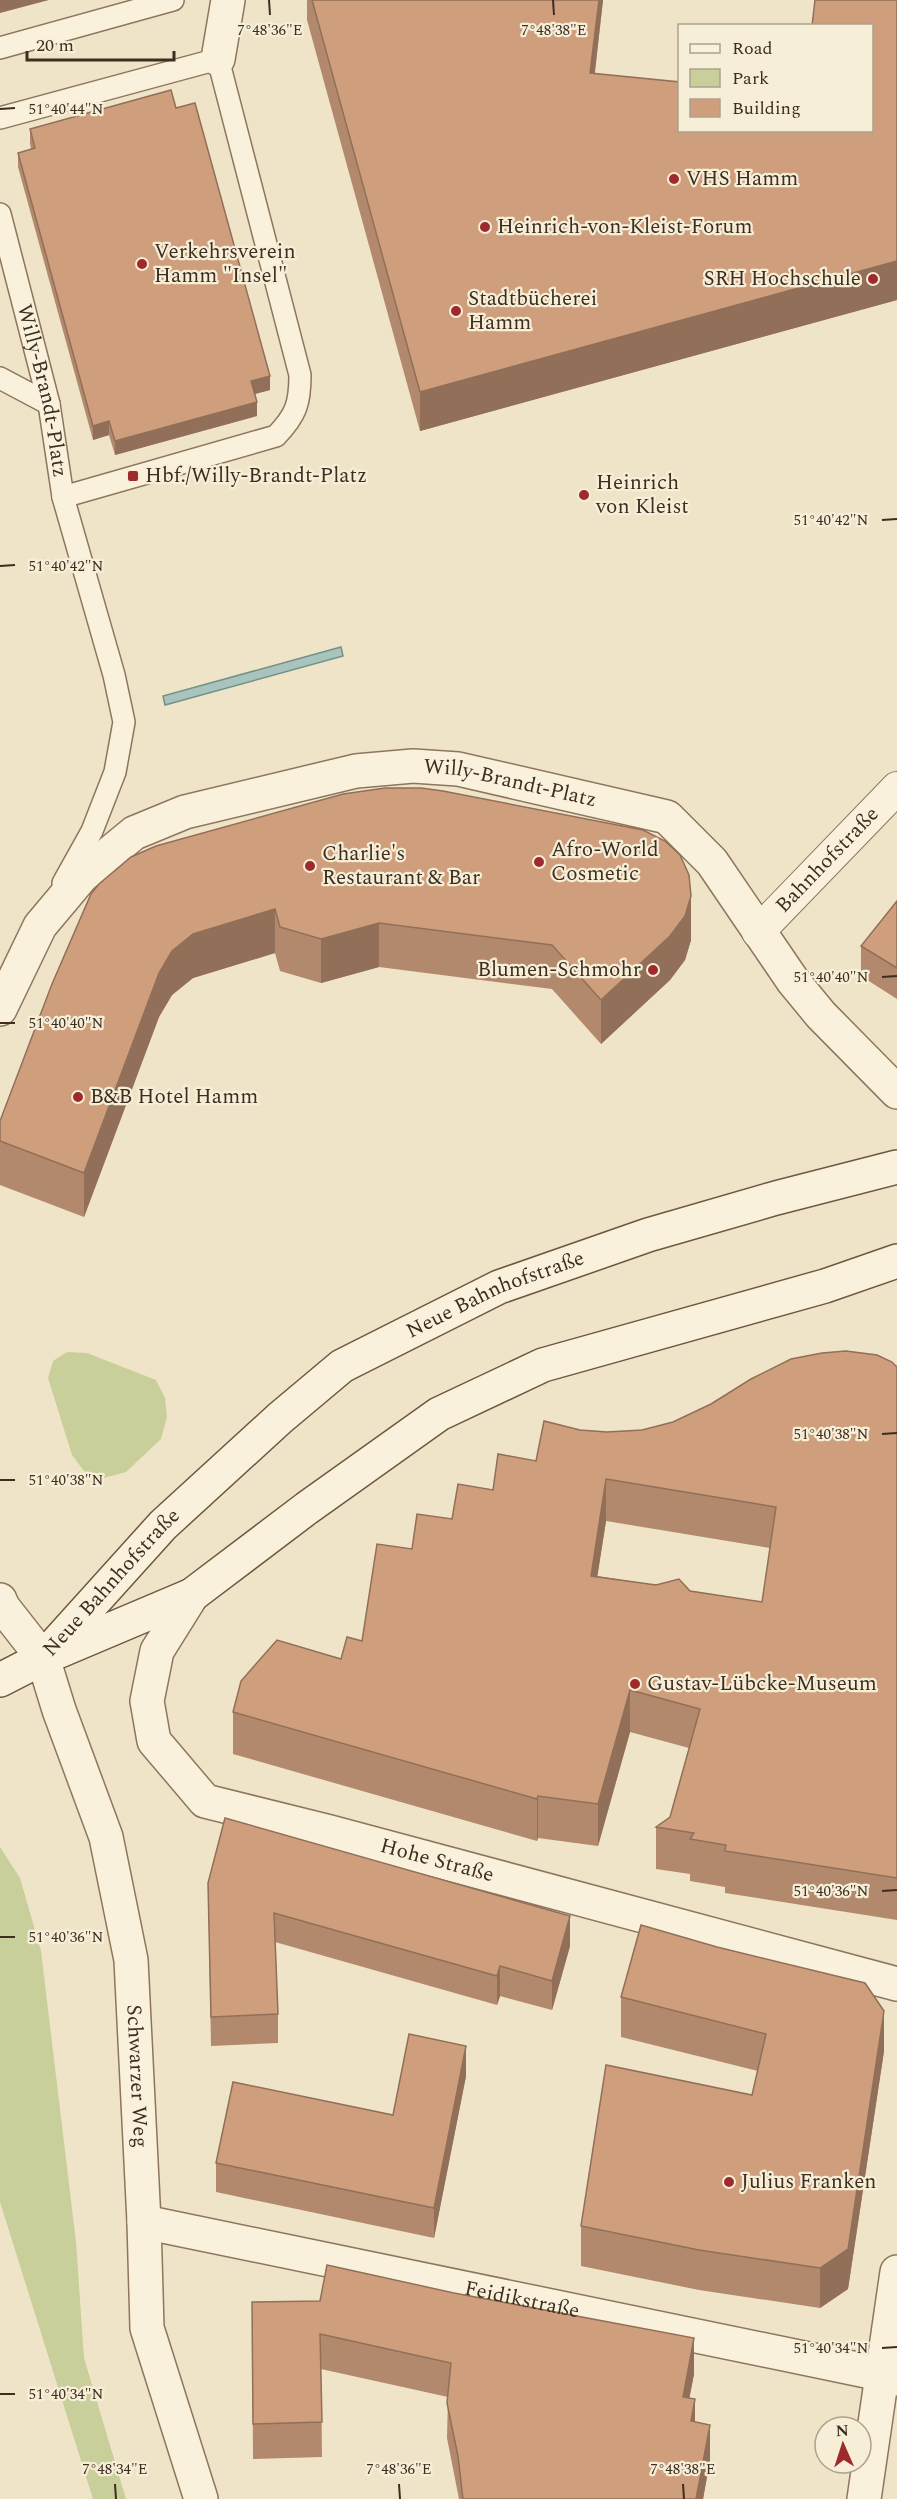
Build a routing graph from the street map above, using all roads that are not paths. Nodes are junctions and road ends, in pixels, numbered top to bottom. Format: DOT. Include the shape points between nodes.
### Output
graph roads {
  1 [pos="173,0"];
  2 [pos="228,0"];
  3 [pos="0,48"];
  4 [pos="218,59"];
  5 [pos="0,118"];
  6 [pos="0,214"];
  7 [pos="0,378"];
  8 [pos="49,404"];
  9 [pos="63,497"];
  10 [pos="897,788"];
  11 [pos="40,926"];
  12 [pos="758,932"];
  13 [pos="0,1009"];
  14 [pos="897,1092"];
  15 [pos="897,1167"];
  16 [pos="897,1261"];
  17 [pos="192,1595"];
  18 [pos="0,1600"];
  19 [pos="43,1658"];
  20 [pos="0,1680"];
  21 [pos="897,1984"];
  22 [pos="144,2222"];
  23 [pos="897,2272"];
  24 [pos="889,2376"];
  25 [pos="201,2499"];
  26 [pos="864,2499"];
  1 -- 3 [label="lane"];
  2 -- 4 [label="street"];
  4 -- 5 [label="lane"];
  4 -- 9 [label="lane, Willy-Brandt-Platz" via="297,363 300,396 295,411 276,436"];
  6 -- 8 [label="lane, Willy-Brandt-Platz"];
  7 -- 8 [label="lane"];
  8 -- 9 [label="lane, Willy-Brandt-Platz"];
  9 -- 11 [label="lane, Willy-Brandt-Platz" via="124,722 115,772 92,831"];
  10 -- 12 [label="street, Bahnhofstraße"];
  11 -- 12 [label="street, Willy-Brandt-Platz" via="82,876 134,833 185,812 333,776 413,766 458,769 667,817 712,862"];
  11 -- 13 [label="street, Willy-Brandt-Platz"];
  12 -- 14 [label="street, Willy-Brandt-Platz" via="821,1015"];
  15 -- 19 [label="street, Neue Bahnhofstraße" via="648,1235 499,1287 342,1366 164,1525"];
  16 -- 17 [label="street, Neue Bahnhofstraße" via="814,1289 543,1365 491,1389 439,1414"];
  17 -- 19 [label="street, Neue Bahnhofstraße"];
  17 -- 21 [label="street, Hohe Straße" via="157,1651 147,1701 154,1741 205,1801"];
  18 -- 19 [label="street"];
  19 -- 20 [label="street"];
  19 -- 22 [label="street, Schwarzer Weg" via="106,1837 130,1960"];
  22 -- 24 [label="street, Feidikstraße"];
  22 -- 25 [label="street, Schwarzer Weg" via="147,2328"];
  23 -- 24 [label="street"];
  24 -- 26 [label="street"];
}
